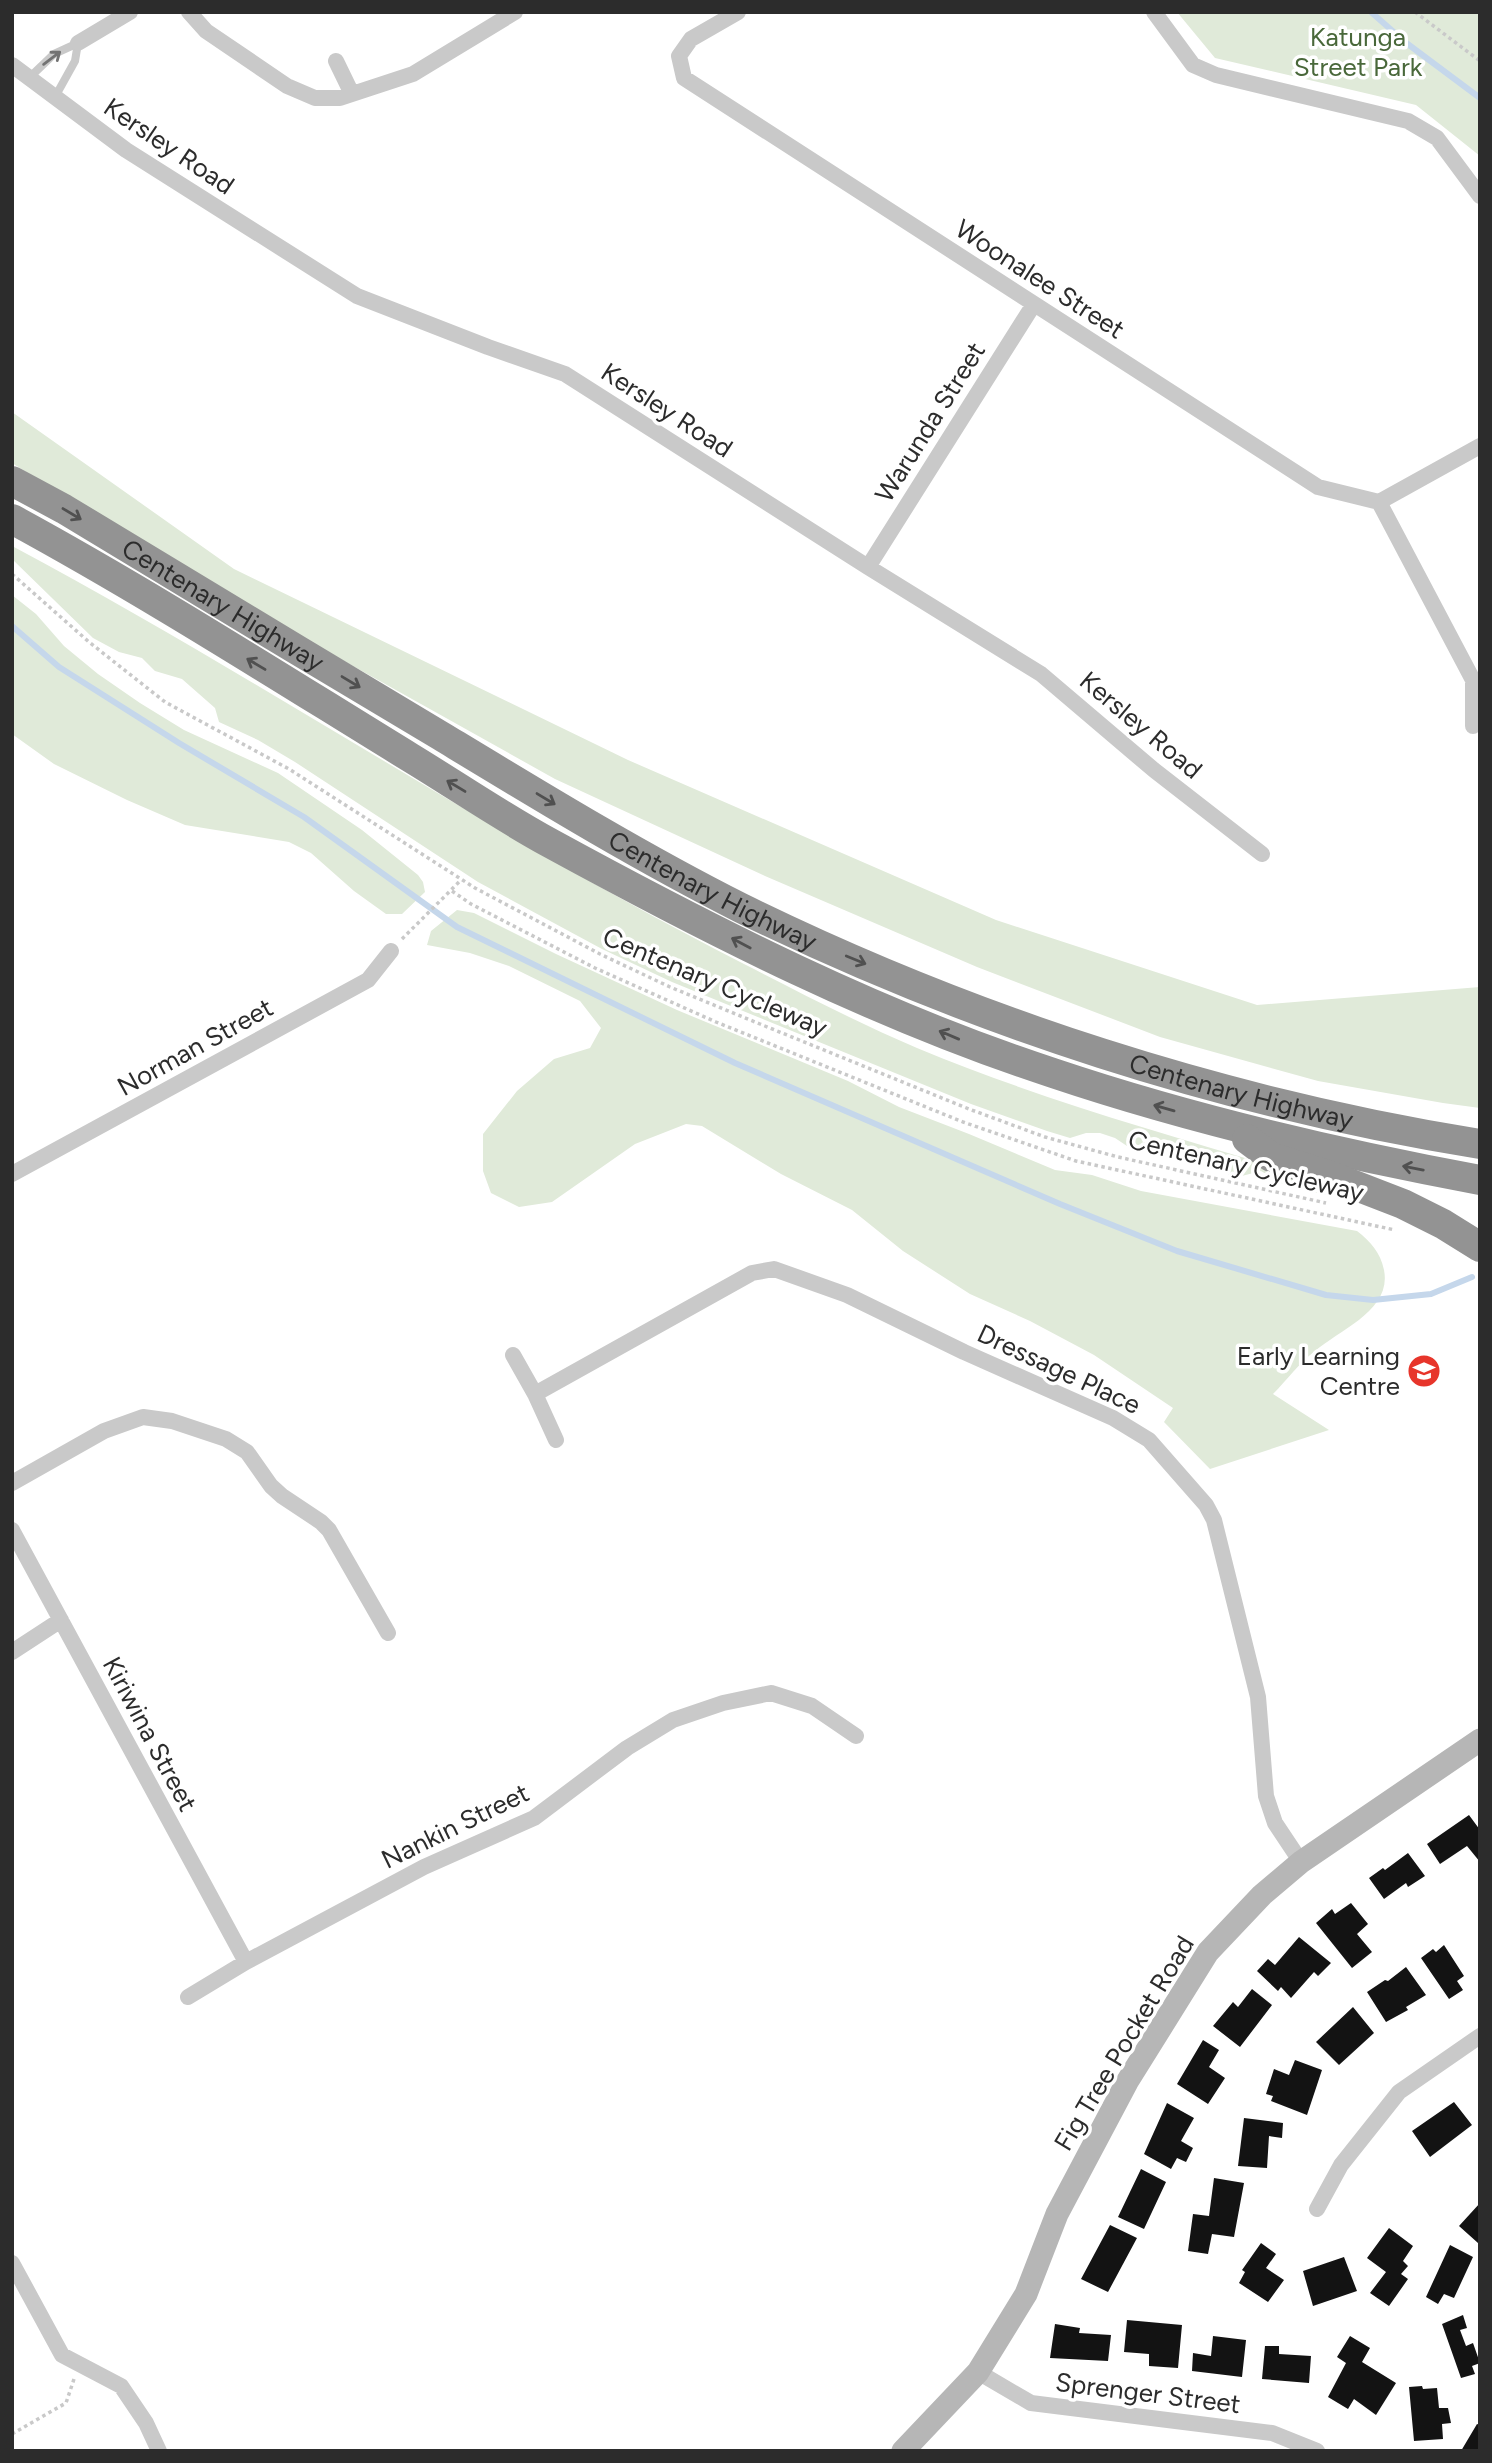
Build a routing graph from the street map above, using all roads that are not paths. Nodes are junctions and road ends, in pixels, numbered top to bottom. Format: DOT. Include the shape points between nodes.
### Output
graph roads {
  1 [pos="130,12"];
  2 [pos="189,12"];
  3 [pos="515,12"];
  4 [pos="738,12"];
  5 [pos="1154,12"];
  6 [pos="78,43"];
  7 [pos="336,61"];
  8 [pos="12,65"];
  9 [pos="29,78"];
  10 [pos="352,94"];
  11 [pos="55,97"];
  12 [pos="1480,196"];
  13 [pos="1034,304"];
  14 [pos="1480,446"];
  15 [pos="12,481"];
  16 [pos="1379,502"];
  17 [pos="12,519"];
  18 [pos="868,567"];
  19 [pos="1473,726"];
  20 [pos="1262,854"];
  21 [pos="391,951"];
  22 [pos="1230,1127"];
  23 [pos="1480,1144"];
  24 [pos="12,1174"];
  25 [pos="1480,1180"];
  26 [pos="1480,1247"];
  27 [pos="513,1355"];
  28 [pos="535,1394"];
  29 [pos="556,1440"];
  30 [pos="12,1483"];
  31 [pos="12,1530"];
  32 [pos="61,1620"];
  33 [pos="388,1633"];
  34 [pos="12,1652"];
  35 [pos="856,1736"];
  36 [pos="1480,1740"];
  37 [pos="1301,1862"];
  38 [pos="246,1962"];
  39 [pos="188,1997"];
  40 [pos="1480,2036"];
  41 [pos="1317,2209"];
  42 [pos="12,2263"];
  43 [pos="978,2372"];
  44 [pos="159,2451"];
  45 [pos="903,2451"];
  46 [pos="1317,2451"];
  1 -- 6 [label="street"];
  2 -- 10 [label="street" via="206,31 287,86 315,98"];
  3 -- 10 [label="street" via="413,74"];
  4 -- 13 [label="street, Woonalee Street" via="691,39 679,56 684,78"];
  5 -- 12 [label="street" via="1193,65 1216,75 1408,121 1437,138"];
  9 -- 6 [label="lane, one-way" via="54,54"];
  6 -- 11 [label="lane" via="75,61"];
  7 -- 10 [label="street"];
  8 -- 9 [label="street, Kersley Road"];
  9 -- 11 [label="street, Kersley Road"];
  11 -- 18 [label="street, Kersley Road" via="126,150 356,296 565,374"];
  13 -- 16 [label="street, Woonalee Street" via="1318,487"];
  13 -- 18 [label="street, Warunda Street"];
  14 -- 16 [label="street"];
  15 -- 23 [label="highway, Centenary Highway, one-way" via="591,827 817,944 1017,1024 1140,1066 1358,1122"];
  16 -- 19 [label="street" via="1473,680"];
  22 -- 17 [label="highway, Centenary Highway, one-way" via="1051,1073 965,1041 751,948 547,841"];
  18 -- 20 [label="street, Kersley Road" via="1041,674"];
  21 -- 24 [label="street, Norman Street" via="368,980"];
  25 -- 22 [label="highway, Centenary Highway, one-way"];
  22 -- 26 [label="highway" via="1271,1157 1403,1203"];
  27 -- 28 [label="street"];
  28 -- 29 [label="street"];
  28 -- 37 [label="street, Dressage Place" via="752,1273 774,1269 847,1295 1141,1434 1206,1505 1214,1520 1258,1697 1266,1796 1275,1823"];
  30 -- 33 [label="street" via="104,1431 143,1417 172,1421 226,1440 247,1452 282,1496 329,1530"];
  31 -- 32 [label="street, Kiriwina Street"];
  32 -- 34 [label="street"];
  32 -- 38 [label="street, Kiriwina Street"];
  35 -- 38 [label="street, Nankin Street" via="812,1706 771,1693 673,1720 627,1748 534,1818 424,1867"];
  36 -- 37 [label="main road, Fig Tree Pocket Road"];
  37 -- 43 [label="main road, Fig Tree Pocket Road" via="1208,1952 1127,2082 1057,2214 1026,2294"];
  38 -- 39 [label="street, Nankin Street"];
  40 -- 41 [label="street" via="1399,2092 1341,2165"];
  42 -- 44 [label="street" via="62,2355 121,2386"];
  43 -- 45 [label="main road, Fig Tree Pocket Road"];
  43 -- 46 [label="street, Sprenger Street" via="1031,2403 1272,2433"];
}
